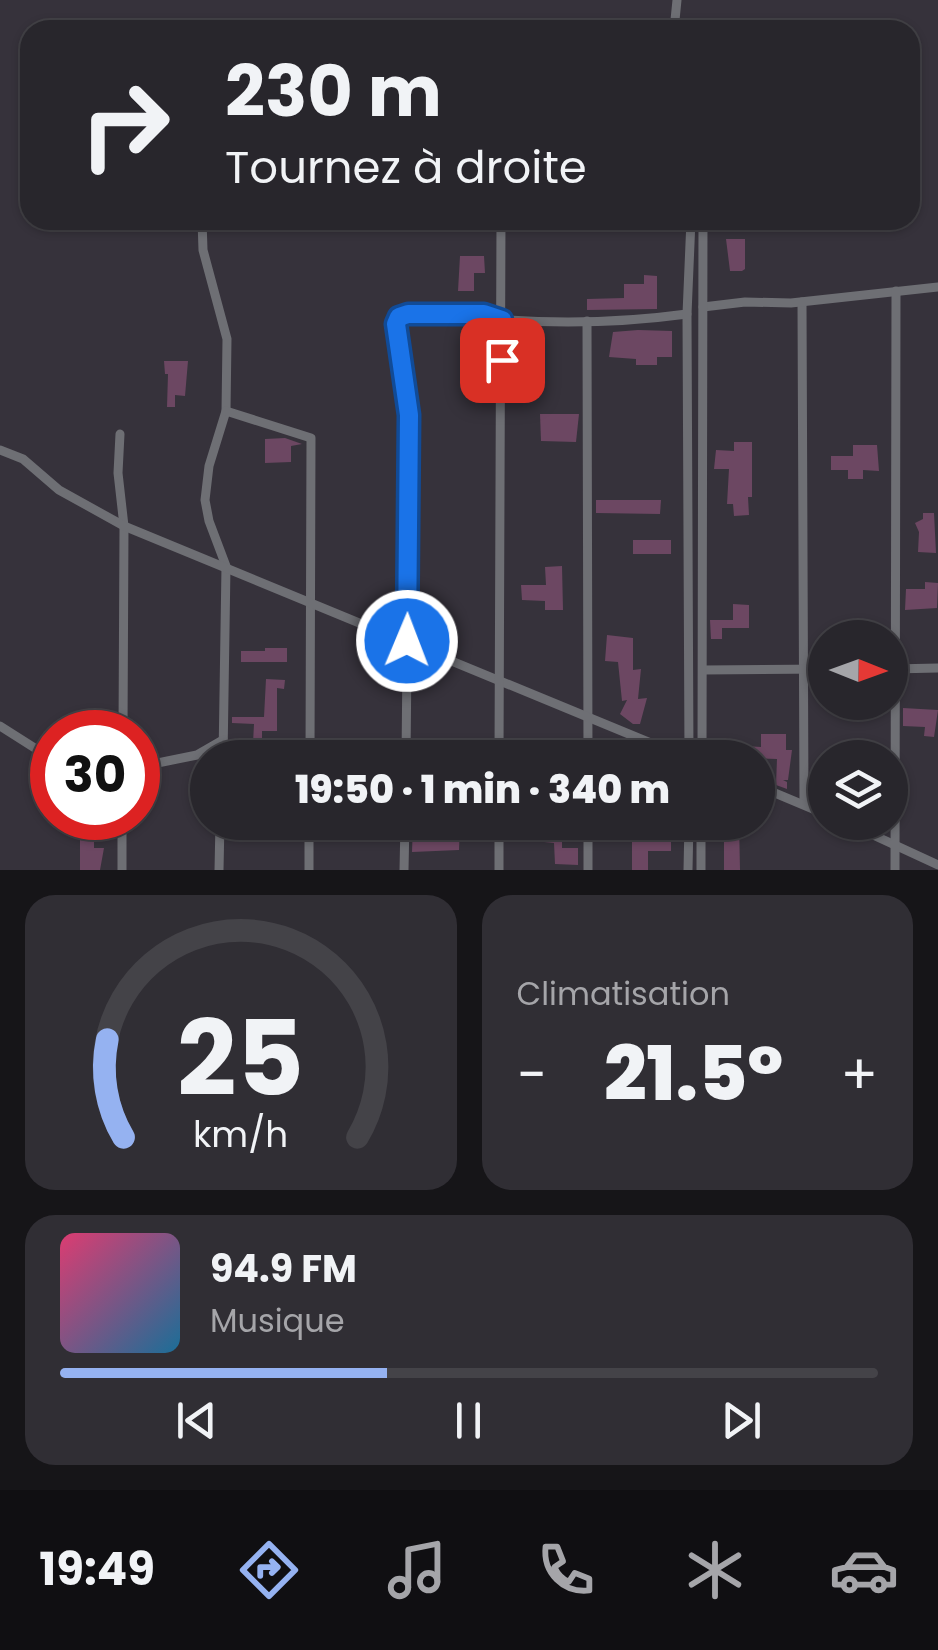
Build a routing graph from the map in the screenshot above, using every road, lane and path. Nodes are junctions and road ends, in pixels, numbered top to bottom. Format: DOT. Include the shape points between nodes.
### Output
graph roads {
  1 [pos="202,230"];
  2 [pos="501,230"];
  3 [pos="691,230"];
  4 [pos="704,230"];
  5 [pos="938,287"];
  6 [pos="896,291"];
  7 [pos="802,302"];
  8 [pos="703,307"];
  9 [pos="688,314"];
  10 [pos="502,320"];
  11 [pos="586,321"];
  12 [pos="226,411"];
  13 [pos="120,434"];
  14 [pos="0,450"];
  15 [pos="124,526"];
  16 [pos="226,566"];
  17 [pos="312,603"];
  18 [pos="893,620"];
  19 [pos="407,641"];
  20 [pos="938,668"];
  21 [pos="908,669"];
  22 [pos="704,670"];
  23 [pos="805,670"];
  24 [pos="500,678"];
  25 [pos="123,710"];
  26 [pos="588,716"];
  27 [pos="894,720"];
  28 [pos="0,726"];
  29 [pos="224,740"];
  30 [pos="310,740"];
  31 [pos="406,740"];
  32 [pos="499,740"];
  33 [pos="588,740"];
  34 [pos="645,740"];
  35 [pos="688,740"];
  36 [pos="702,740"];
  37 [pos="30,746"];
  38 [pos="190,755"];
  39 [pos="160,762"];
  40 [pos="775,793"];
  41 [pos="804,804"];
  42 [pos="808,806"];
  43 [pos="122,840"];
  44 [pos="220,840"];
  45 [pos="310,840"];
  46 [pos="405,840"];
  47 [pos="499,840"];
  48 [pos="588,840"];
  49 [pos="688,840"];
  50 [pos="701,840"];
  51 [pos="882,840"];
  52 [pos="895,846"];
  53 [pos="938,866"];
  54 [pos="122,870"];
  55 [pos="219,870"];
  56 [pos="309,870"];
  57 [pos="404,870"];
  58 [pos="498,870"];
  59 [pos="588,870"];
  60 [pos="688,870"];
  61 [pos="701,870"];
  62 [pos="895,870"];
  1 -- 12 [label="street" via="227,340"];
  2 -- 10 [label="street"];
  3 -- 9 [label="street"];
  4 -- 8 [label="street"];
  5 -- 6 [label="street"];
  6 -- 7 [label="street"];
  6 -- 18 [label="street"];
  7 -- 8 [label="street"];
  7 -- 23 [label="street"];
  8 -- 22 [label="street"];
  9 -- 11 [label="street"];
  9 -- 35 [label="street"];
  10 -- 11 [label="street"];
  10 -- 19 [label="street" via="408,314 396,324 409,415"];
  10 -- 24 [label="street"];
  11 -- 26 [label="street"];
  12 -- 16 [label="street" via="205,500"];
  12 -- 17 [label="street" via="311,438"];
  13 -- 15 [label="street"];
  14 -- 15 [label="street"];
  15 -- 16 [label="street"];
  15 -- 25 [label="street"];
  16 -- 17 [label="street"];
  16 -- 29 [label="street"];
  17 -- 19 [label="street"];
  17 -- 30 [label="street"];
  19 -- 24 [label="street"];
  19 -- 31 [label="street"];
  20 -- 21 [label="street"];
  22 -- 23 [label="street"];
  22 -- 36 [label="street"];
  23 -- 41 [label="street"];
  24 -- 26 [label="street"];
  24 -- 32 [label="street"];
  26 -- 33 [label="street"];
  26 -- 34 [label="street"];
  27 -- 52 [label="street"];
  28 -- 37 [label="street"];
  38 -- 39 [label="street"];
  40 -- 41 [label="street"];
  41 -- 42 [label="street"];
  43 -- 54 [label="street"];
  44 -- 55 [label="street"];
  45 -- 56 [label="street"];
  46 -- 57 [label="street"];
  47 -- 58 [label="street"];
  48 -- 59 [label="street"];
  49 -- 60 [label="street"];
  50 -- 61 [label="street"];
  51 -- 52 [label="street"];
  52 -- 53 [label="street"];
  52 -- 62 [label="street"];
}
